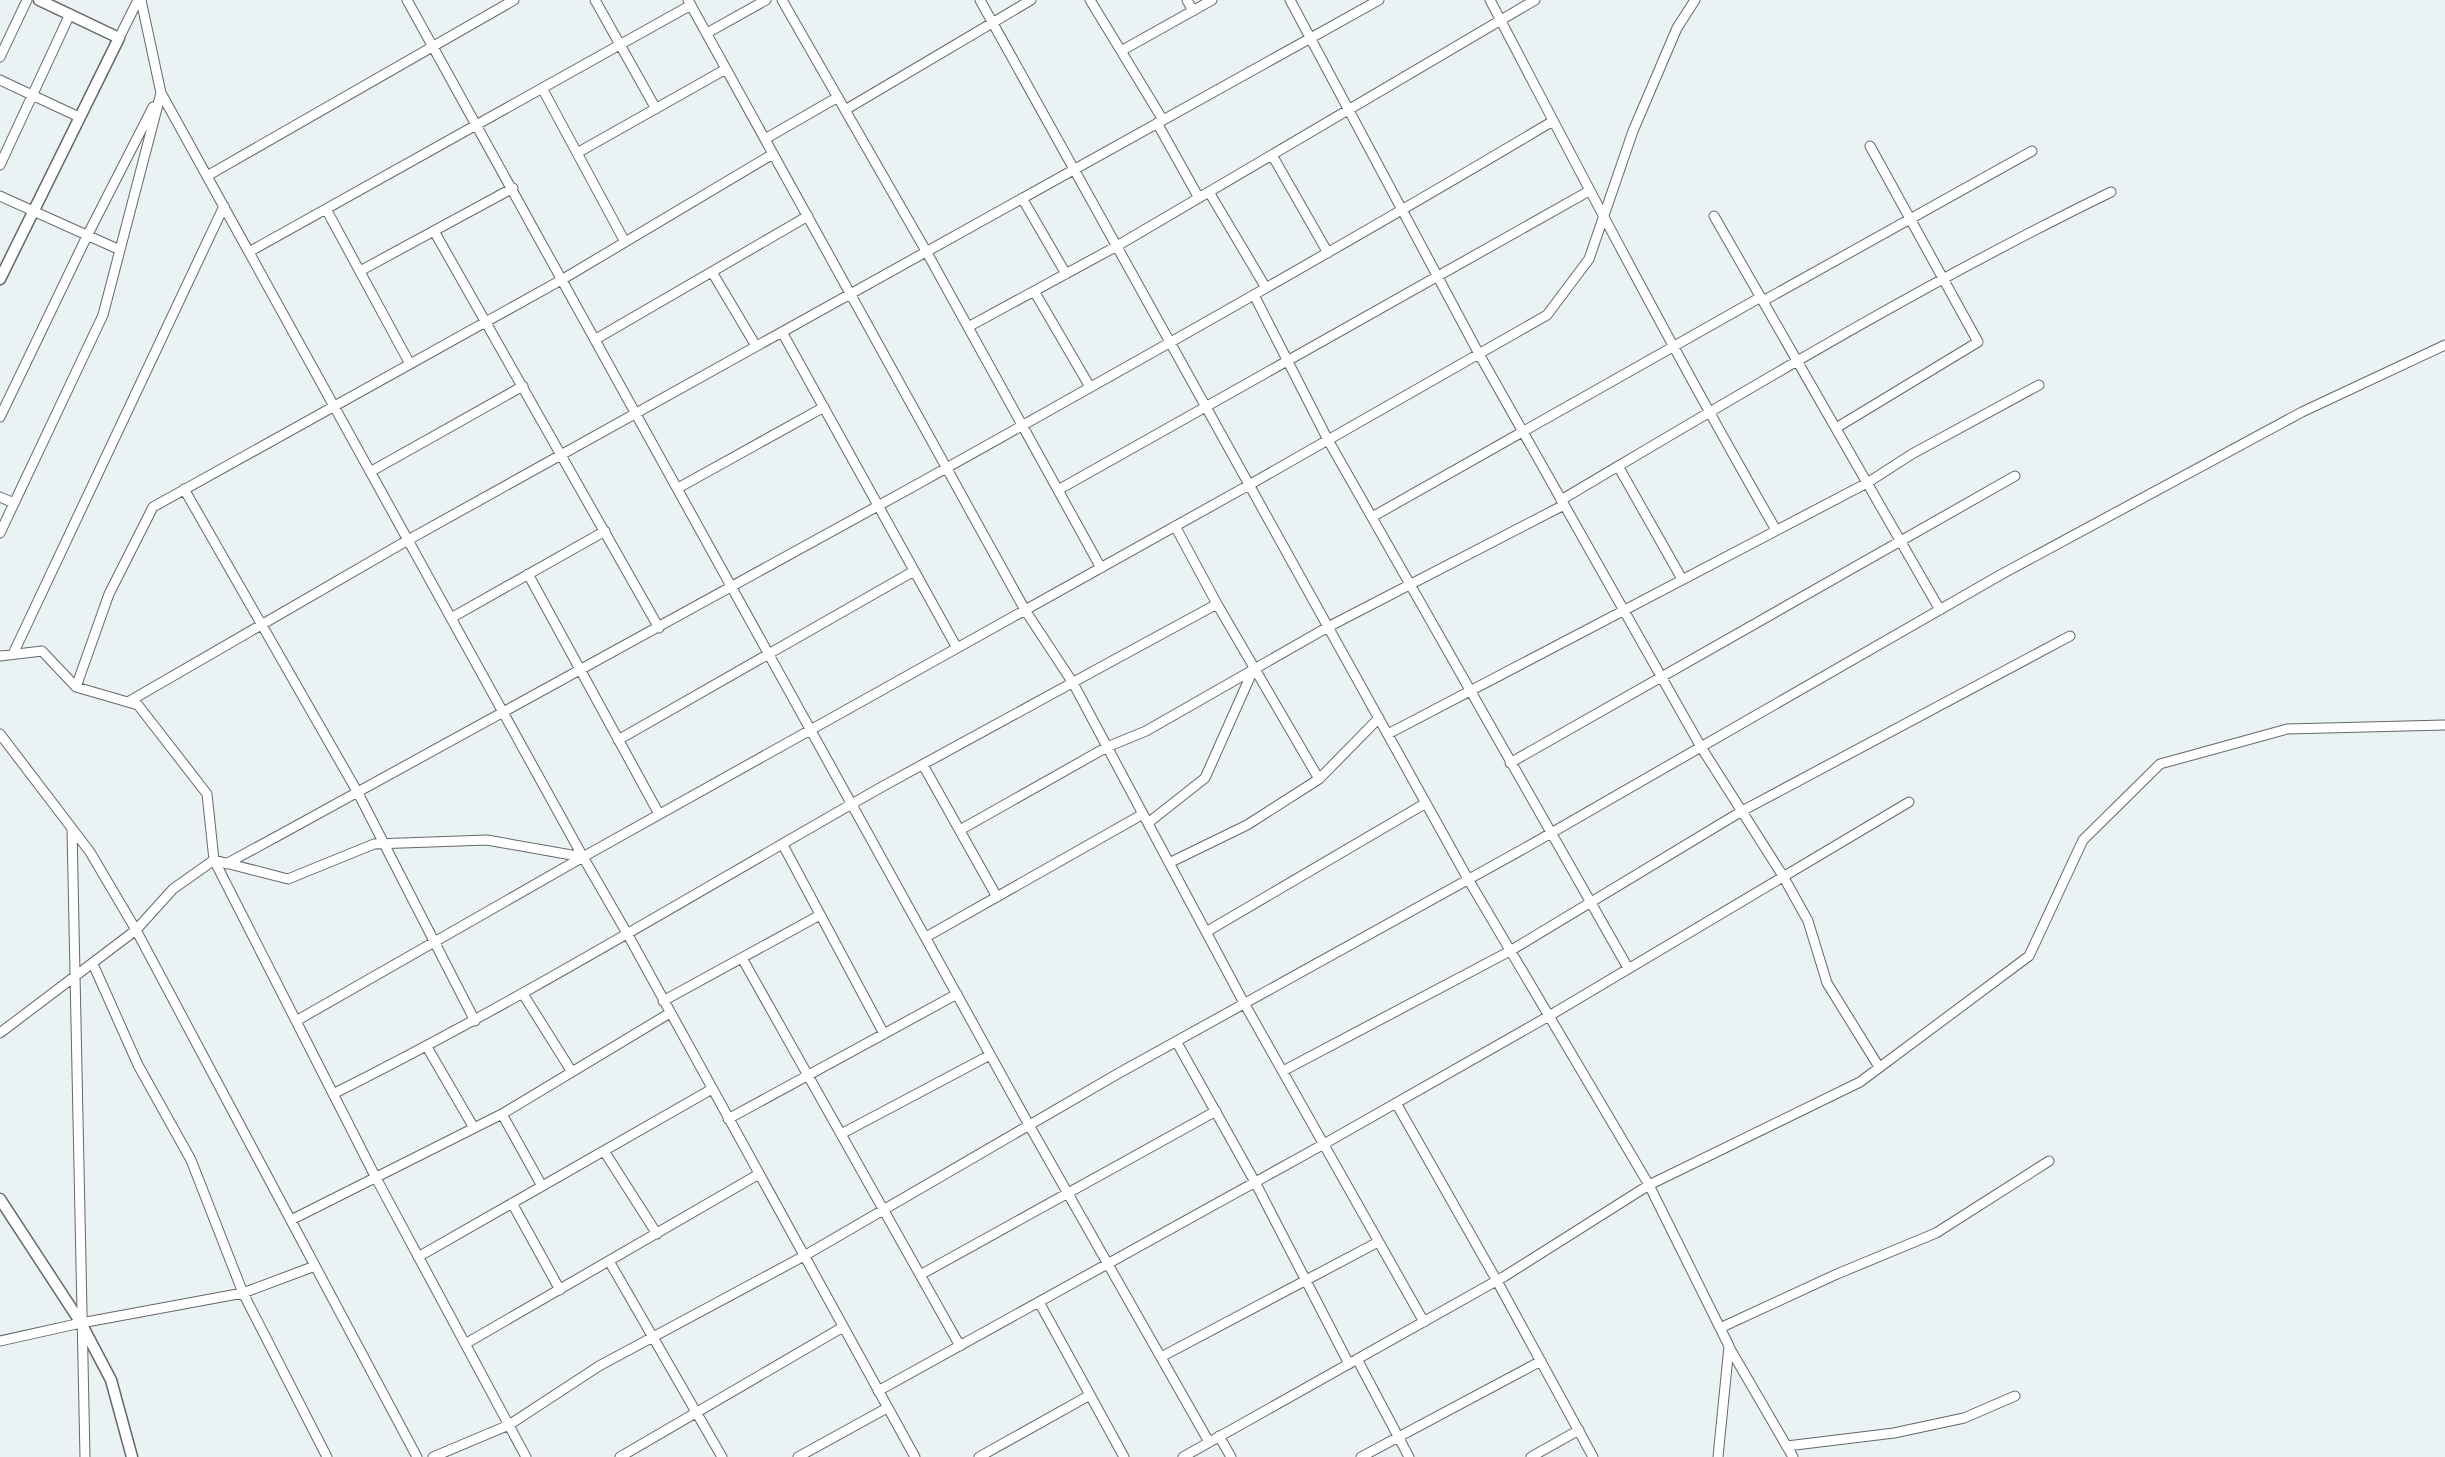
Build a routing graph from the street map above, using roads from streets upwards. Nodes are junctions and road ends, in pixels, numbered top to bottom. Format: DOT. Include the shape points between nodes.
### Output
graph roads {
  1 [pos="27,0"];
  2 [pos="39,0"];
  3 [pos="139,0"];
  4 [pos="407,0"];
  5 [pos="514,0"];
  6 [pos="594,0"];
  7 [pos="766,0"];
  8 [pos="782,0"];
  9 [pos="979,0"];
  10 [pos="1031,0"];
  11 [pos="1090,0"];
  12 [pos="1187,0"];
  13 [pos="1212,0"];
  14 [pos="1290,0"];
  15 [pos="1379,0"];
  16 [pos="1490,0"];
  17 [pos="1535,0"];
  18 [pos="1695,0"];
  19 [pos="690,2"];
  20 [pos="498,4"];
  21 [pos="1193,11"];
  22 [pos="70,15"];
  23 [pos="1500,20"];
  24 [pos="992,22"];
  25 [pos="706,33"];
  26 [pos="119,38"];
  27 [pos="1310,39"];
  28 [pos="620,45"];
  29 [pos="434,46"];
  30 [pos="1121,51"];
  31 [pos="0,57"];
  32 [pos="726,69"];
  33 [pos="0,80"];
  34 [pos="542,88"];
  35 [pos="161,93"];
  36 [pos="33,95"];
  37 [pos="838,97"];
  38 [pos="656,109"];
  39 [pos="845,110"];
  40 [pos="1348,110"];
  41 [pos="79,117"];
  42 [pos="1160,121"];
  43 [pos="1553,121"];
  44 [pos="477,124"];
  45 [pos="765,139"];
  46 [pos="1870,146"];
  47 [pos="2032,151"];
  48 [pos="577,153"];
  49 [pos="773,154"];
  50 [pos="1272,155"];
  51 [pos="0,165"];
  52 [pos="1074,169"];
  53 [pos="207,176"];
  54 [pos="513,188"];
  55 [pos="1589,191"];
  56 [pos="1209,192"];
  57 [pos="2112,192"];
  58 [pos="0,196"];
  59 [pos="1022,198"];
  60 [pos="1199,198"];
  61 [pos="223,206"];
  62 [pos="326,209"];
  63 [pos="33,211"];
  64 [pos="1402,211"];
  65 [pos="808,216"];
  66 [pos="1714,216"];
  67 [pos="1603,218"];
  68 [pos="1910,219"];
  69 [pos="434,231"];
  70 [pos="87,236"];
  71 [pos="625,242"];
  72 [pos="1117,246"];
  73 [pos="120,250"];
  74 [pos="926,251"];
  75 [pos="249,252"];
  76 [pos="1328,253"];
  77 [pos="360,271"];
  78 [pos="712,272"];
  79 [pos="1066,274"];
  80 [pos="1437,275"];
  81 [pos="0,279"];
  82 [pos="563,279"];
  83 [pos="1944,279"];
  84 [pos="1266,288"];
  85 [pos="1034,291"];
  86 [pos="850,294"];
  87 [pos="1254,295"];
  88 [pos="1762,299"];
  89 [pos="486,322"];
  90 [pos="968,327"];
  91 [pos="782,332"];
  92 [pos="596,339"];
  93 [pos="1170,342"];
  94 [pos="2445,345"];
  95 [pos="756,346"];
  96 [pos="1673,347"];
  97 [pos="1479,354"];
  98 [pos="1797,360"];
  99 [pos="1288,361"];
  100 [pos="411,364"];
  101 [pos="2039,385"];
  102 [pos="523,386"];
  103 [pos="1090,387"];
  104 [pos="334,406"];
  105 [pos="824,407"];
  106 [pos="1206,407"];
  107 [pos="636,413"];
  108 [pos="1709,413"];
  109 [pos="0,418"];
  110 [pos="1022,425"];
  111 [pos="1836,428"];
  112 [pos="1523,432"];
  113 [pos="1328,440"];
  114 [pos="562,454"];
  115 [pos="1618,466"];
  116 [pos="946,468"];
  117 [pos="370,472"];
  118 [pos="2015,476"];
  119 [pos="1867,482"];
  120 [pos="1249,485"];
  121 [pos="678,488"];
  122 [pos="184,489"];
  123 [pos="1058,489"];
  124 [pos="0,497"];
  125 [pos="13,503"];
  126 [pos="1563,503"];
  127 [pos="878,506"];
  128 [pos="1372,517"];
  129 [pos="1175,526"];
  130 [pos="1776,530"];
  131 [pos="605,531"];
  132 [pos="0,533"];
  133 [pos="408,540"];
  134 [pos="1900,540"];
  135 [pos="1101,568"];
  136 [pos="915,571"];
  137 [pos="528,574"];
  138 [pos="1682,579"];
  139 [pos="1410,585"];
  140 [pos="733,587"];
  141 [pos="1217,604"];
  142 [pos="1025,610"];
  143 [pos="1623,610"];
  144 [pos="1940,610"];
  145 [pos="451,618"];
  146 [pos="261,624"];
  147 [pos="1328,627"];
  148 [pos="659,628"];
  149 [pos="2070,636"];
  150 [pos="957,648"];
  151 [pos="13,654"];
  152 [pos="770,654"];
  153 [pos="0,656"];
  154 [pos="1254,668"];
  155 [pos="581,671"];
  156 [pos="1661,677"];
  157 [pos="1073,683"];
  158 [pos="76,687"];
  159 [pos="1470,691"];
  160 [pos="128,702"];
  161 [pos="504,714"];
  162 [pos="1378,718"];
  163 [pos="2445,725"];
  164 [pos="811,729"];
  165 [pos="0,734"];
  166 [pos="1388,734"];
  167 [pos="618,740"];
  168 [pos="1107,747"];
  169 [pos="1701,747"];
  170 [pos="1510,763"];
  171 [pos="923,765"];
  172 [pos="1319,779"];
  173 [pos="358,793"];
  174 [pos="1909,802"];
  175 [pos="1426,803"];
  176 [pos="853,804"];
  177 [pos="1742,811"];
  178 [pos="659,814"];
  179 [pos="1145,818"];
  180 [pos="72,829"];
  181 [pos="960,830"];
  182 [pos="1550,834"];
  183 [pos="384,843"];
  184 [pos="783,845"];
  185 [pos="583,857"];
  186 [pos="214,860"];
  187 [pos="226,863"];
  188 [pos="1169,863"];
  189 [pos="1783,876"];
  190 [pos="1468,880"];
  191 [pos="997,897"];
  192 [pos="1590,902"];
  193 [pos="820,915"];
  194 [pos="136,930"];
  195 [pos="1206,932"];
  196 [pos="628,934"];
  197 [pos="926,937"];
  198 [pos="434,942"];
  199 [pos="1510,951"];
  200 [pos="742,958"];
  201 [pos="93,964"];
  202 [pos="1628,968"];
  203 [pos="74,979"];
  204 [pos="523,994"];
  205 [pos="957,994"];
  206 [pos="663,1000"];
  207 [pos="1244,1003"];
  208 [pos="670,1013"];
  209 [pos="1549,1016"];
  210 [pos="296,1021"];
  211 [pos="475,1021"];
  212 [pos="0,1033"];
  213 [pos="884,1034"];
  214 [pos="1176,1041"];
  215 [pos="427,1047"];
  216 [pos="990,1055"];
  217 [pos="1879,1067"];
  218 [pos="572,1072"];
  219 [pos="1283,1072"];
  220 [pos="808,1076"];
  221 [pos="712,1089"];
  222 [pos="333,1094"];
  223 [pos="1396,1103"];
  224 [pos="1216,1111"];
  225 [pos="502,1114"];
  226 [pos="728,1119"];
  227 [pos="1029,1125"];
  228 [pos="474,1128"];
  229 [pos="841,1134"];
  230 [pos="1324,1144"];
  231 [pos="604,1151"];
  232 [pos="2049,1161"];
  233 [pos="759,1174"];
  234 [pos="376,1178"];
  235 [pos="1255,1182"];
  236 [pos="1649,1185"];
  237 [pos="542,1186"];
  238 [pos="1068,1193"];
  239 [pos="0,1199"];
  240 [pos="512,1203"];
  241 [pos="883,1210"];
  242 [pos="291,1220"];
  243 [pos="657,1234"];
  244 [pos="1378,1242"];
  245 [pos="418,1256"];
  246 [pos="804,1256"];
  247 [pos="609,1261"];
  248 [pos="1108,1264"];
  249 [pos="314,1266"];
  250 [pos="920,1275"];
  251 [pos="1306,1280"];
  252 [pos="1497,1281"];
  253 [pos="560,1290"];
  254 [pos="243,1293"];
  255 [pos="1039,1302"];
  256 [pos="81,1322"];
  257 [pos="1424,1322"];
  258 [pos="843,1327"];
  259 [pos="1720,1328"];
  260 [pos="653,1337"];
  261 [pos="0,1341"];
  262 [pos="465,1344"];
  263 [pos="960,1346"];
  264 [pos="1729,1346"];
  265 [pos="1161,1357"];
  266 [pos="1541,1361"];
  267 [pos="1353,1362"];
  268 [pos="878,1391"];
  269 [pos="1090,1395"];
  270 [pos="2015,1396"];
  271 [pos="887,1408"];
  272 [pos="697,1412"];
  273 [pos="509,1425"];
  274 [pos="1579,1430"];
  275 [pos="1219,1436"];
  276 [pos="1398,1437"];
  277 [pos="1209,1443"];
  278 [pos="1787,1446"];
  279 [pos="85,1457"];
  280 [pos="132,1457"];
  281 [pos="327,1457"];
  282 [pos="417,1457"];
  283 [pos="433,1457"];
  284 [pos="526,1457"];
  285 [pos="620,1457"];
  286 [pos="722,1457"];
  287 [pos="798,1457"];
  288 [pos="915,1457"];
  289 [pos="979,1457"];
  290 [pos="1124,1457"];
  291 [pos="1183,1457"];
  292 [pos="1231,1457"];
  293 [pos="1361,1457"];
  294 [pos="1409,1457"];
  295 [pos="1531,1457"];
  296 [pos="1593,1457"];
  297 [pos="1718,1457"];
  298 [pos="1794,1457"];
  1 -- 31 [label="street"];
  2 -- 22 [label="street"];
  3 -- 26 [label="street"];
  3 -- 35 [label="street"];
  4 -- 29 [label="street"];
  5 -- 20 [label="street"];
  6 -- 28 [label="street"];
  7 -- 25 [label="street"];
  8 -- 37 [label="street"];
  9 -- 24 [label="street"];
  10 -- 24 [label="street"];
  11 -- 30 [label="street"];
  12 -- 21 [label="street"];
  13 -- 21 [label="street"];
  14 -- 27 [label="street"];
  15 -- 27 [label="street"];
  16 -- 23 [label="street"];
  17 -- 23 [label="street"];
  18 -- 67 [label="street" via="1677,28 1633,131"];
  19 -- 25 [label="street"];
  19 -- 28 [label="street"];
  20 -- 29 [label="street"];
  21 -- 30 [label="street"];
  22 -- 26 [label="street"];
  22 -- 36 [label="street"];
  23 -- 40 [label="street"];
  23 -- 43 [label="street"];
  24 -- 39 [label="street"];
  24 -- 52 [label="street"];
  25 -- 32 [label="street"];
  26 -- 41 [label="street"];
  27 -- 40 [label="street"];
  27 -- 42 [label="street"];
  28 -- 34 [label="street"];
  28 -- 38 [label="street"];
  29 -- 44 [label="street"];
  29 -- 53 [label="street"];
  30 -- 42 [label="street"];
  32 -- 38 [label="street"];
  32 -- 45 [label="street"];
  33 -- 36 [label="street"];
  34 -- 44 [label="street"];
  34 -- 48 [label="street"];
  35 -- 53 [label="street"];
  35 -- 70 [label="street"];
  35 -- 73 [label="street"];
  36 -- 41 [label="street"];
  36 -- 51 [label="street"];
  37 -- 39 [label="street"];
  37 -- 45 [label="street"];
  38 -- 48 [label="street"];
  39 -- 74 [label="street"];
  40 -- 50 [label="street"];
  40 -- 64 [label="street"];
  41 -- 63 [label="street"];
  42 -- 52 [label="street"];
  42 -- 60 [label="street"];
  43 -- 55 [label="street"];
  43 -- 64 [label="street"];
  44 -- 54 [label="street"];
  44 -- 62 [label="street"];
  45 -- 49 [label="street"];
  46 -- 68 [label="street"];
  47 -- 68 [label="street"];
  48 -- 71 [label="street"];
  49 -- 65 [label="street"];
  49 -- 71 [label="street"];
  50 -- 56 [label="street"];
  50 -- 76 [label="street"];
  52 -- 59 [label="street"];
  52 -- 72 [label="street"];
  53 -- 61 [label="street"];
  54 -- 69 [label="street"];
  54 -- 82 [label="street"];
  55 -- 67 [label="street"];
  55 -- 80 [label="street"];
  56 -- 60 [label="street"];
  56 -- 84 [label="street"];
  57 -- 83 [label="street"];
  58 -- 63 [label="street"];
  59 -- 74 [label="street"];
  59 -- 79 [label="street"];
  60 -- 72 [label="street"];
  61 -- 75 [label="street"];
  61 -- 151 [label="street"];
  62 -- 75 [label="street"];
  62 -- 77 [label="street"];
  63 -- 70 [label="street"];
  63 -- 81 [label="street"];
  64 -- 76 [label="street"];
  64 -- 80 [label="street"];
  65 -- 78 [label="street"];
  65 -- 86 [label="street"];
  66 -- 88 [label="street"];
  67 -- 96 [label="street"];
  67 -- 97 [label="street" via="1589,259 1547,315"];
  68 -- 83 [label="street"];
  68 -- 88 [label="street"];
  69 -- 77 [label="street"];
  69 -- 89 [label="street"];
  70 -- 73 [label="street"];
  70 -- 109 [label="street"];
  71 -- 82 [label="street"];
  72 -- 79 [label="street"];
  72 -- 93 [label="street"];
  73 -- 125 [label="street" via="103,315"];
  74 -- 86 [label="street"];
  74 -- 90 [label="street"];
  75 -- 104 [label="street"];
  76 -- 84 [label="street"];
  77 -- 100 [label="street"];
  78 -- 92 [label="street"];
  78 -- 95 [label="street"];
  79 -- 85 [label="street"];
  80 -- 97 [label="street"];
  80 -- 99 [label="street"];
  82 -- 89 [label="street"];
  82 -- 92 [label="street"];
  83 -- 98 [label="street"];
  83 -- 111 [label="street" via="1978,342"];
  84 -- 87 [label="street"];
  85 -- 90 [label="street"];
  85 -- 103 [label="street"];
  86 -- 91 [label="street"];
  86 -- 116 [label="street"];
  87 -- 93 [label="street"];
  87 -- 99 [label="street"];
  88 -- 96 [label="street"];
  88 -- 98 [label="street"];
  89 -- 100 [label="street"];
  89 -- 102 [label="street"];
  90 -- 110 [label="street"];
  91 -- 95 [label="street"];
  91 -- 105 [label="street"];
  92 -- 107 [label="street"];
  93 -- 103 [label="street"];
  93 -- 106 [label="street"];
  94 -- 144 [label="street" via="2302,411"];
  95 -- 107 [label="street"];
  96 -- 108 [label="street"];
  96 -- 112 [label="street"];
  97 -- 112 [label="street"];
  97 -- 113 [label="street"];
  98 -- 108 [label="street"];
  98 -- 111 [label="street"];
  99 -- 106 [label="street"];
  99 -- 113 [label="street"];
  100 -- 104 [label="street"];
  101 -- 119 [label="street"];
  102 -- 114 [label="street"];
  102 -- 117 [label="street"];
  103 -- 110 [label="street"];
  104 -- 117 [label="street"];
  104 -- 122 [label="street"];
  105 -- 121 [label="street"];
  105 -- 127 [label="street"];
  106 -- 120 [label="street"];
  106 -- 123 [label="street"];
  107 -- 114 [label="street"];
  107 -- 121 [label="street"];
  108 -- 115 [label="street"];
  108 -- 130 [label="street"];
  110 -- 116 [label="street"];
  110 -- 123 [label="street"];
  111 -- 119 [label="street"];
  112 -- 126 [label="street"];
  112 -- 128 [label="street"];
  113 -- 120 [label="street"];
  113 -- 128 [label="street"];
  114 -- 131 [label="street"];
  114 -- 133 [label="street"];
  115 -- 126 [label="street"];
  115 -- 138 [label="street"];
  116 -- 127 [label="street"];
  116 -- 142 [label="street"];
  117 -- 133 [label="street"];
  118 -- 134 [label="street"];
  119 -- 130 [label="street"];
  119 -- 134 [label="street"];
  120 -- 129 [label="street"];
  120 -- 147 [label="street"];
  121 -- 140 [label="street"];
  122 -- 146 [label="street"];
  122 -- 158 [label="street" via="153,507 108,594"];
  123 -- 135 [label="street"];
  124 -- 125 [label="street"];
  125 -- 132 [label="street"];
  126 -- 139 [label="street"];
  126 -- 143 [label="street"];
  127 -- 136 [label="street"];
  127 -- 140 [label="street"];
  128 -- 139 [label="street"];
  129 -- 135 [label="street"];
  129 -- 141 [label="street"];
  130 -- 138 [label="street"];
  131 -- 137 [label="street"];
  131 -- 148 [label="street"];
  133 -- 145 [label="street"];
  133 -- 146 [label="street"];
  134 -- 144 [label="street"];
  134 -- 156 [label="street"];
  135 -- 142 [label="street"];
  136 -- 150 [label="street"];
  136 -- 152 [label="street"];
  137 -- 145 [label="street"];
  137 -- 155 [label="street"];
  138 -- 143 [label="street"];
  139 -- 147 [label="street"];
  139 -- 159 [label="street"];
  140 -- 148 [label="street"];
  140 -- 152 [label="street"];
  141 -- 154 [label="street"];
  141 -- 157 [label="street"];
  142 -- 150 [label="street"];
  142 -- 157 [label="street"];
  143 -- 156 [label="street"];
  143 -- 159 [label="street"];
  144 -- 169 [label="street"];
  145 -- 161 [label="street"];
  146 -- 160 [label="street"];
  146 -- 173 [label="street"];
  147 -- 154 [label="street"];
  147 -- 162 [label="street"];
  148 -- 155 [label="street"];
  149 -- 177 [label="street"];
  150 -- 164 [label="street"];
  151 -- 153 [label="street"];
  151 -- 158 [label="street" via="42,651"];
  152 -- 164 [label="street"];
  152 -- 167 [label="street"];
  154 -- 168 [label="street" via="1146,731"];
  154 -- 172 [label="street"];
  154 -- 179 [label="street" via="1205,778"];
  155 -- 161 [label="street"];
  155 -- 167 [label="street"];
  156 -- 169 [label="street"];
  156 -- 170 [label="street"];
  157 -- 168 [label="street"];
  157 -- 171 [label="street"];
  158 -- 160 [label="street"];
  159 -- 166 [label="street"];
  159 -- 170 [label="street"];
  160 -- 186 [label="street" via="138,705 207,793"];
  161 -- 173 [label="street"];
  161 -- 185 [label="street"];
  162 -- 166 [label="street"];
  162 -- 172 [label="street"];
  163 -- 217 [label="street" via="2287,729 2160,764 2083,840 2029,956"];
  164 -- 176 [label="street"];
  164 -- 178 [label="street"];
  165 -- 180 [label="street"];
  166 -- 175 [label="street"];
  167 -- 178 [label="street"];
  168 -- 179 [label="street"];
  168 -- 181 [label="street"];
  169 -- 177 [label="street"];
  169 -- 182 [label="street"];
  170 -- 182 [label="street"];
  171 -- 176 [label="street"];
  171 -- 181 [label="street"];
  172 -- 188 [label="street" via="1247,825"];
  173 -- 183 [label="street"];
  173 -- 187 [label="street"];
  174 -- 189 [label="street"];
  175 -- 190 [label="street"];
  175 -- 195 [label="street"];
  176 -- 184 [label="street"];
  176 -- 197 [label="street"];
  177 -- 189 [label="street"];
  177 -- 192 [label="street"];
  178 -- 185 [label="street"];
  179 -- 188 [label="street"];
  179 -- 191 [label="street"];
  180 -- 194 [label="street"];
  180 -- 203 [label="street"];
  181 -- 191 [label="street"];
  182 -- 190 [label="street"];
  182 -- 192 [label="street"];
  183 -- 185 [label="street" via="487,840"];
  183 -- 187 [label="street" via="288,879"];
  183 -- 198 [label="street"];
  184 -- 193 [label="street"];
  184 -- 196 [label="street"];
  185 -- 196 [label="street"];
  185 -- 198 [label="street"];
  186 -- 187 [label="street"];
  186 -- 194 [label="street" via="173,889"];
  186 -- 210 [label="street"];
  188 -- 195 [label="street"];
  189 -- 202 [label="street"];
  189 -- 217 [label="street" via="1808,921 1826,983"];
  190 -- 199 [label="street"];
  190 -- 207 [label="street"];
  191 -- 197 [label="street"];
  192 -- 199 [label="street"];
  192 -- 202 [label="street"];
  193 -- 200 [label="street"];
  193 -- 213 [label="street"];
  194 -- 201 [label="street"];
  194 -- 242 [label="street"];
  195 -- 207 [label="street"];
  196 -- 204 [label="street"];
  196 -- 206 [label="street"];
  197 -- 205 [label="street"];
  198 -- 210 [label="street"];
  198 -- 211 [label="street"];
  199 -- 209 [label="street"];
  199 -- 219 [label="street"];
  200 -- 206 [label="street"];
  200 -- 220 [label="street"];
  201 -- 203 [label="street"];
  201 -- 254 [label="street" via="138,1065 191,1160"];
  202 -- 209 [label="street"];
  203 -- 212 [label="street"];
  203 -- 256 [label="street"];
  204 -- 211 [label="street"];
  204 -- 218 [label="street"];
  205 -- 213 [label="street"];
  205 -- 216 [label="street"];
  206 -- 208 [label="street"];
  207 -- 214 [label="street"];
  207 -- 219 [label="street"];
  208 -- 218 [label="street"];
  208 -- 221 [label="street"];
  209 -- 223 [label="street"];
  209 -- 236 [label="street"];
  210 -- 222 [label="street"];
  211 -- 215 [label="street"];
  213 -- 220 [label="street"];
  214 -- 224 [label="street"];
  214 -- 227 [label="street"];
  215 -- 222 [label="street"];
  215 -- 228 [label="street"];
  216 -- 227 [label="street"];
  216 -- 229 [label="street"];
  217 -- 236 [label="street" via="1860,1082"];
  218 -- 225 [label="street"];
  219 -- 230 [label="street"];
  220 -- 226 [label="street"];
  220 -- 229 [label="street"];
  221 -- 226 [label="street"];
  221 -- 231 [label="street"];
  222 -- 234 [label="street"];
  223 -- 230 [label="street"];
  223 -- 252 [label="street"];
  224 -- 235 [label="street"];
  224 -- 238 [label="street"];
  225 -- 228 [label="street"];
  225 -- 237 [label="street"];
  226 -- 233 [label="street"];
  227 -- 238 [label="street"];
  227 -- 241 [label="street"];
  228 -- 234 [label="street"];
  229 -- 241 [label="street"];
  230 -- 235 [label="street"];
  230 -- 244 [label="street"];
  231 -- 237 [label="street"];
  231 -- 243 [label="street"];
  232 -- 259 [label="street" via="1936,1233"];
  233 -- 243 [label="street"];
  233 -- 246 [label="street"];
  234 -- 242 [label="street"];
  234 -- 245 [label="street"];
  235 -- 248 [label="street"];
  235 -- 251 [label="street"];
  236 -- 252 [label="street"];
  236 -- 259 [label="street"];
  237 -- 240 [label="street"];
  238 -- 248 [label="street"];
  238 -- 250 [label="street"];
  239 -- 256 [label="street"];
  240 -- 245 [label="street"];
  240 -- 253 [label="street"];
  241 -- 246 [label="street"];
  241 -- 250 [label="street"];
  242 -- 249 [label="street"];
  243 -- 247 [label="street"];
  244 -- 251 [label="street"];
  244 -- 257 [label="street"];
  245 -- 262 [label="street"];
  246 -- 258 [label="street"];
  246 -- 260 [label="street"];
  247 -- 253 [label="street"];
  247 -- 260 [label="street"];
  248 -- 255 [label="street"];
  248 -- 265 [label="street"];
  249 -- 254 [label="street"];
  249 -- 282 [label="street"];
  250 -- 263 [label="street"];
  251 -- 265 [label="street"];
  251 -- 267 [label="street"];
  252 -- 257 [label="street"];
  252 -- 266 [label="street"];
  253 -- 262 [label="street"];
  254 -- 256 [label="street"];
  254 -- 281 [label="street"];
  255 -- 263 [label="street"];
  255 -- 269 [label="street"];
  256 -- 261 [label="street"];
  256 -- 279 [label="street"];
  256 -- 280 [label="street" via="111,1381"];
  257 -- 267 [label="street"];
  258 -- 268 [label="street"];
  258 -- 272 [label="street"];
  259 -- 264 [label="street"];
  260 -- 272 [label="street"];
  260 -- 273 [label="street"];
  262 -- 273 [label="street"];
  263 -- 268 [label="street"];
  264 -- 278 [label="street"];
  264 -- 297 [label="street"];
  265 -- 277 [label="street"];
  266 -- 274 [label="street"];
  266 -- 276 [label="street"];
  267 -- 275 [label="street"];
  267 -- 276 [label="street"];
  268 -- 271 [label="street"];
  269 -- 289 [label="street"];
  269 -- 290 [label="street"];
  270 -- 278 [label="street" via="1964,1418 1894,1433"];
  271 -- 287 [label="street"];
  271 -- 288 [label="street"];
  272 -- 285 [label="street"];
  272 -- 286 [label="street"];
  273 -- 283 [label="street"];
  273 -- 284 [label="street"];
  274 -- 295 [label="street"];
  274 -- 296 [label="street"];
  275 -- 277 [label="street"];
  275 -- 292 [label="street"];
  276 -- 293 [label="street"];
  276 -- 294 [label="street"];
  277 -- 291 [label="street"];
  278 -- 298 [label="street"];
}
